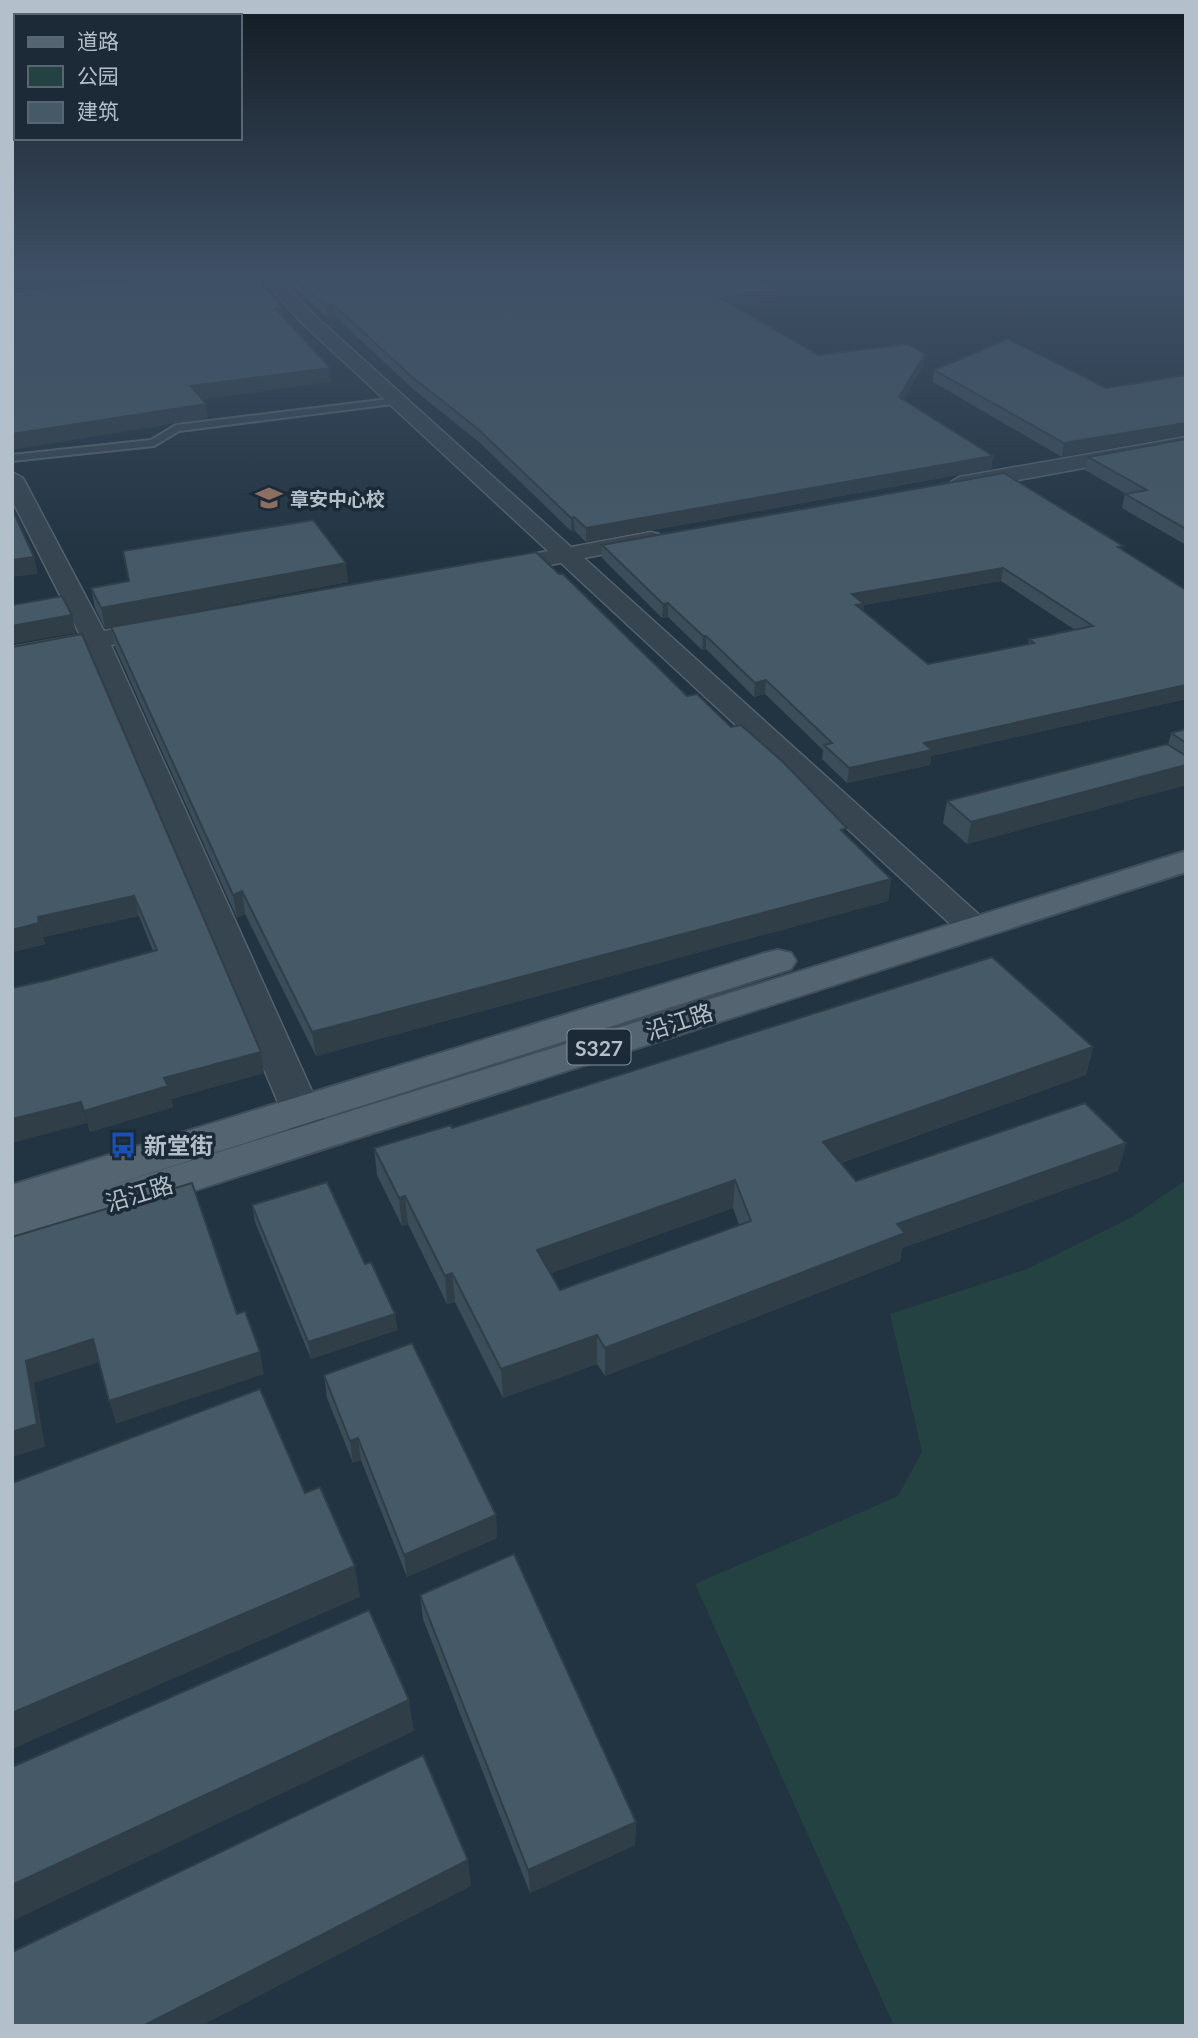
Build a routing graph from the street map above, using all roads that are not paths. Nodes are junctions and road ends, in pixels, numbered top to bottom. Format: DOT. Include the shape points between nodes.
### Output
graph roads {
  1 [pos="364,370"];
  2 [pos="397,401"];
  3 [pos="1186,443"];
  4 [pos="12,458"];
  5 [pos="12,478"];
  6 [pos="931,489"];
  7 [pos="673,536"];
  8 [pos="564,555"];
  9 [pos="468,572"];
  10 [pos="179,625"];
  11 [pos="96,640"];
  12 [pos="12,655"];
  13 [pos="1186,841"];
  14 [pos="1186,861"];
  15 [pos="962,917"];
  16 [pos="307,1125"];
  17 [pos="12,1201"];
  18 [pos="12,1233"];
  1 -- 2 [label="street"];
  2 -- 4 [label="lane" via="214,422 176,428 154,443"];
  2 -- 8 [label="street"];
  3 -- 6 [label="street"];
  5 -- 11 [label="street"];
  7 -- 8 [label="street"];
  8 -- 9 [label="street"];
  8 -- 15 [label="street"];
  10 -- 11 [label="street"];
  11 -- 12 [label="street"];
  11 -- 16 [label="street"];
  13 -- 15 [label="main road, 沿江路"];
  14 -- 15 [label="main road, 沿江路 / S327"];
  15 -- 16 [label="main road, 沿江路 / S327"];
  16 -- 17 [label="main road, 沿江路"];
  16 -- 18 [label="main road, 沿江路 / S327"];
}
